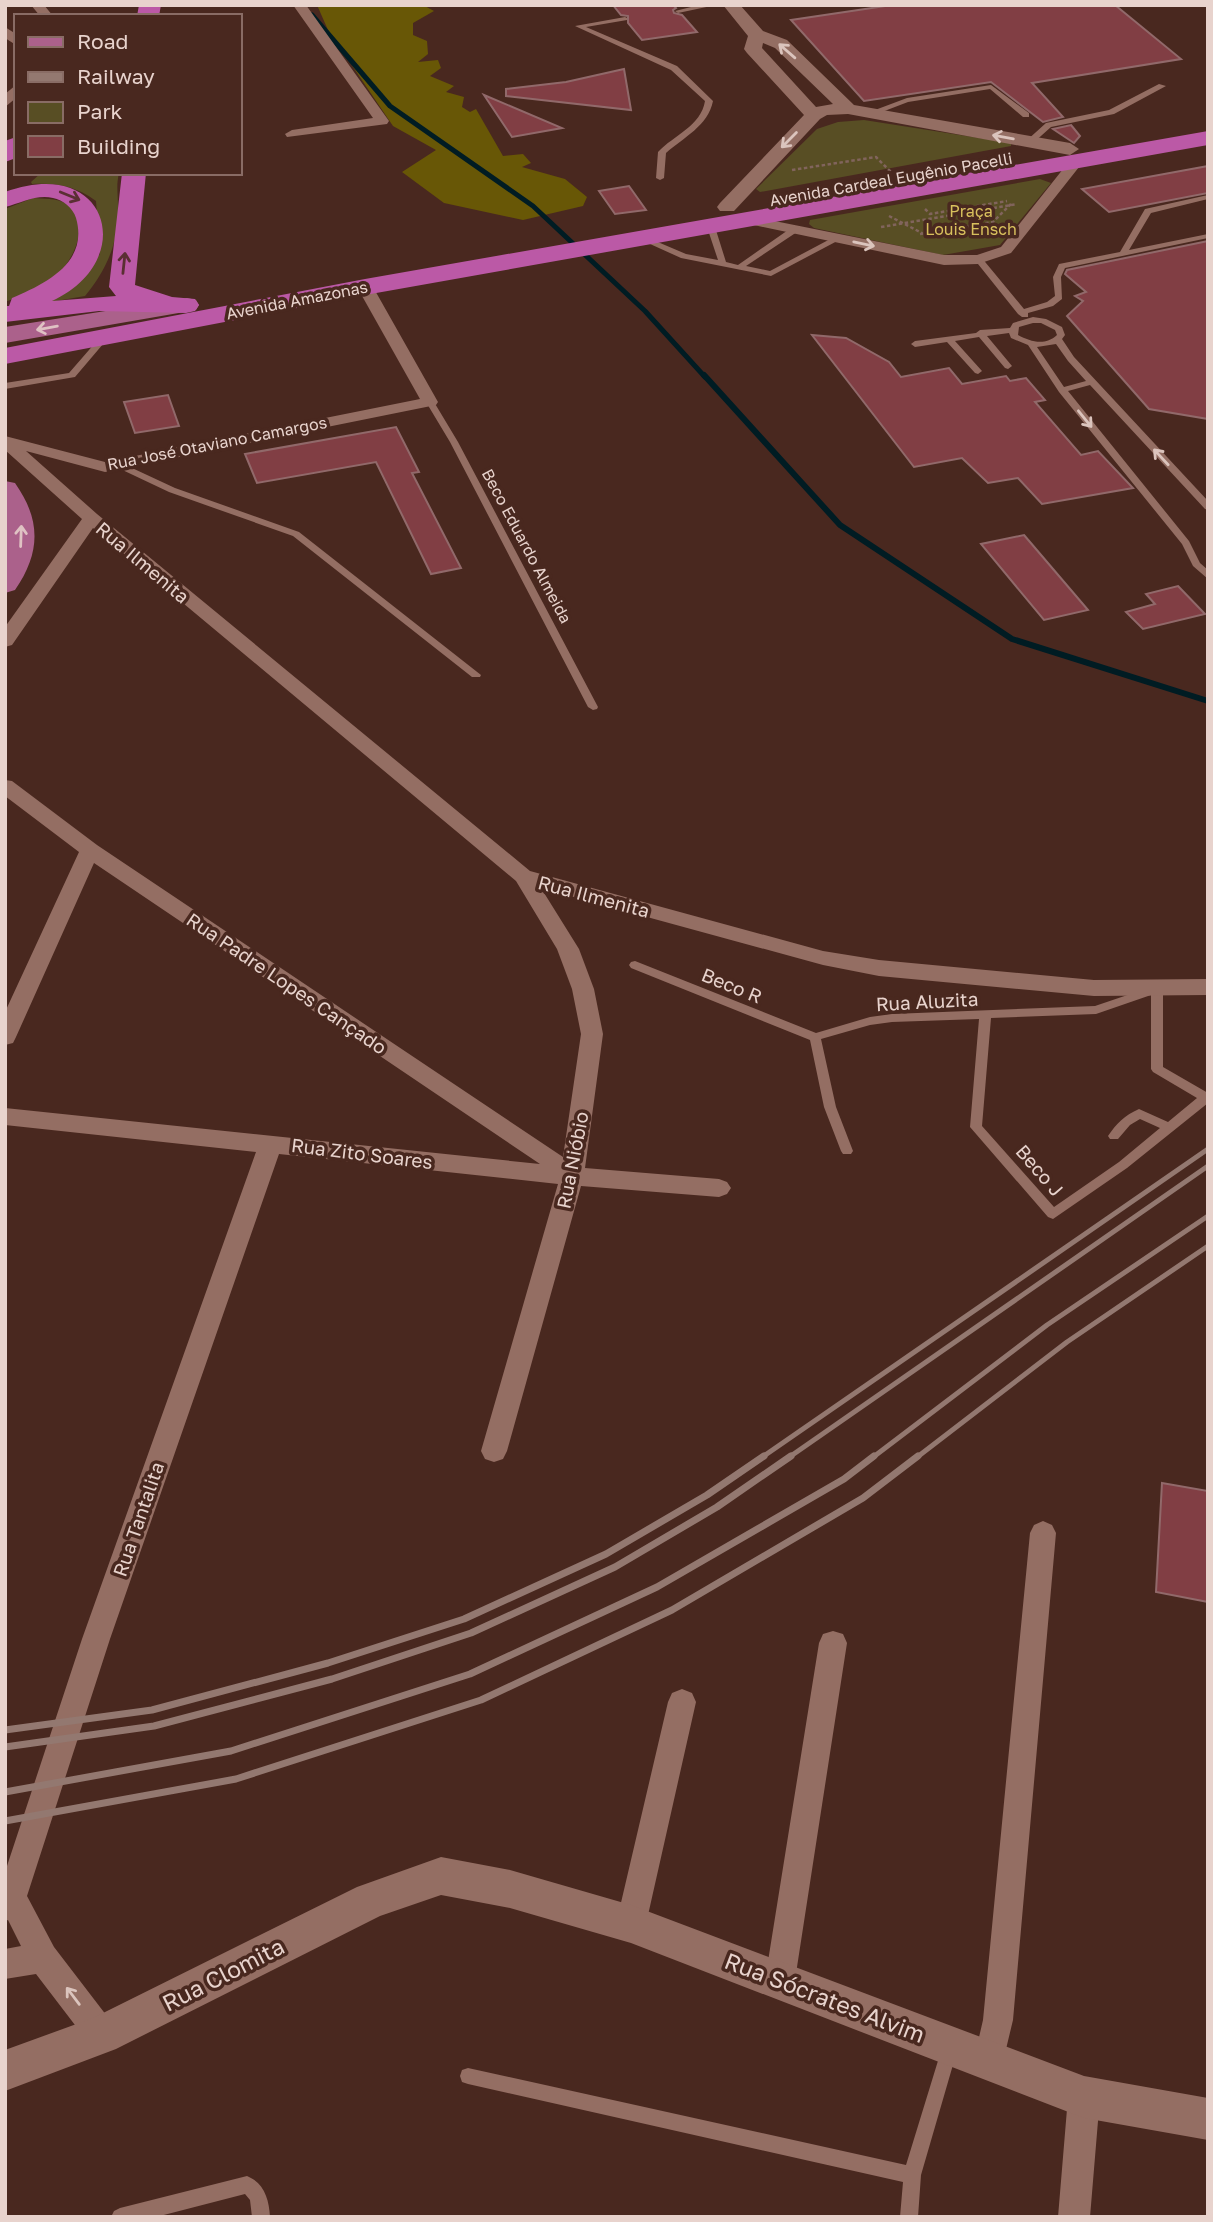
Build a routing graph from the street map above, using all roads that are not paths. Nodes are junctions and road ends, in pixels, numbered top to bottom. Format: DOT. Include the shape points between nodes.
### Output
graph roads {
  1 [pos="299,5"];
  2 [pos="713,5"];
  3 [pos="731,5"];
  4 [pos="678,11"];
  5 [pos="625,19"];
  6 [pos="757,35"];
  7 [pos="1162,86"];
  8 [pos="848,109"];
  9 [pos="871,113"];
  10 [pos="814,115"];
  11 [pos="1026,115"];
  12 [pos="1208,124"];
  13 [pos="292,134"];
  14 [pos="1208,138"];
  15 [pos="1029,142"];
  16 [pos="1073,156"];
  17 [pos="19,175"];
  18 [pos="134,175"];
  19 [pos="660,178"];
  20 [pos="5,189"];
  21 [pos="1208,197"];
  22 [pos="5,200"];
  23 [pos="727,207"];
  24 [pos="749,220"];
  25 [pos="710,227"];
  26 [pos="794,230"];
  27 [pos="1208,236"];
  28 [pos="643,239"];
  29 [pos="837,239"];
  30 [pos="582,241"];
  31 [pos="536,249"];
  32 [pos="1123,253"];
  33 [pos="978,259"];
  34 [pos="723,265"];
  35 [pos="740,267"];
  36 [pos="365,287"];
  37 [pos="187,305"];
  38 [pos="5,312"];
  39 [pos="1021,312"];
  40 [pos="1033,320"];
  41 [pos="1013,330"];
  42 [pos="980,333"];
  43 [pos="5,335"];
  44 [pos="105,337"];
  45 [pos="948,338"];
  46 [pos="1058,340"];
  47 [pos="915,344"];
  48 [pos="1031,344"];
  49 [pos="5,356"];
  50 [pos="1008,366"];
  51 [pos="978,371"];
  52 [pos="1092,382"];
  53 [pos="5,386"];
  54 [pos="1062,390"];
  55 [pos="430,402"];
  56 [pos="5,441"];
  57 [pos="117,464"];
  58 [pos="5,489"];
  59 [pos="1208,507"];
  60 [pos="91,519"];
  61 [pos="1208,576"];
  62 [pos="5,584"];
  63 [pos="5,641"];
  64 [pos="476,675"];
  65 [pos="593,707"];
  66 [pos="5,786"];
  67 [pos="90,850"];
  68 [pos="523,876"];
  69 [pos="635,965"];
  70 [pos="1208,987"];
  71 [pos="1157,989"];
  72 [pos="985,1016"];
  73 [pos="5,1037"];
  74 [pos="815,1037"];
  75 [pos="5,1116"];
  76 [pos="1169,1127"];
  77 [pos="1114,1136"];
  78 [pos="271,1143"];
  79 [pos="847,1151"];
  80 [pos="572,1175"];
  81 [pos="719,1188"];
  82 [pos="494,1451"];
  83 [pos="1043,1533"];
  84 [pos="833,1643"];
  85 [pos="682,1702"];
  86 [pos="24,1860"];
  87 [pos="441,1876"];
  88 [pos="9,1902"];
  89 [pos="631,1924"];
  90 [pos="43,1958"];
  91 [pos="5,1964"];
  92 [pos="780,1980"];
  93 [pos="102,2035"];
  94 [pos="951,2044"];
  95 [pos="990,2059"];
  96 [pos="5,2071"];
  97 [pos="468,2076"];
  98 [pos="1084,2097"];
  99 [pos="1208,2119"];
  100 [pos="912,2175"];
  101 [pos="120,2217"];
  102 [pos="261,2217"];
  103 [pos="909,2217"];
  104 [pos="1074,2217"];
  1 -- 13 [label="street" via="382,121"];
  2 -- 4 [label="lane"];
  3 -- 6 [label="street"];
  5 -- 19 [label="lane" via="578,26 674,68 709,101 709,110 699,122 662,152"];
  8 -- 6 [label="street, one-way" via="781,44"];
  6 -- 10 [label="street" via="753,48"];
  7 -- 15 [label="lane" via="1111,112 1049,125"];
  8 -- 9 [label="street"];
  8 -- 10 [label="street"];
  9 -- 11 [label="lane" via="907,100 991,87"];
  15 -- 9 [label="street, one-way"];
  10 -- 23 [label="street, one-way"];
  12 -- 16 [label="highway, Avenida Cardeal Eugênio Pacelli"];
  14 -- 16 [label="highway, Avenida Cardeal Eugênio Pacelli"];
  15 -- 16 [label="street"];
  16 -- 23 [label="highway, Avenida Cardeal Eugênio Pacelli"];
  16 -- 24 [label="highway, Avenida Cardeal Eugênio Pacelli" via="986,178"];
  16 -- 33 [label="street" via="1006,250"];
  17 -- 20 [label="highway"];
  37 -- 18 [label="highway, one-way" via="129,294 122,287"];
  21 -- 32 [label="lane" via="1148,211"];
  22 -- 38 [label="highway, one-way" via="27,191 64,192 80,200 91,220 91,241 68,279"];
  23 -- 30 [label="highway, Avenida Cardeal Eugênio Pacelli"];
  24 -- 25 [label="highway, Avenida Cardeal Eugênio Pacelli"];
  24 -- 26 [label="street"];
  25 -- 28 [label="highway, Avenida Cardeal Eugênio Pacelli"];
  25 -- 34 [label="lane"];
  26 -- 29 [label="street"];
  26 -- 35 [label="lane"];
  27 -- 32 [label="lane"];
  28 -- 30 [label="highway, Avenida Cardeal Eugênio Pacelli"];
  28 -- 34 [label="lane"];
  29 -- 33 [label="street, one-way" via="944,260"];
  29 -- 35 [label="lane" via="771,274"];
  30 -- 31 [label="highway, Avenida Amazonas"];
  31 -- 36 [label="highway, Avenida Amazonas"];
  31 -- 37 [label="highway, Avenida Amazonas"];
  32 -- 39 [label="lane" via="1062,267 1059,298"];
  33 -- 39 [label="lane"];
  34 -- 35 [label="lane"];
  36 -- 44 [label="highway, Avenida Amazonas"];
  36 -- 55 [label="street"];
  37 -- 38 [label="highway" via="99,303"];
  37 -- 43 [label="main road, Avenida Amazonas, one-way"];
  39 -- 40 [label="lane"];
  40 -- 41 [label="lane"];
  40 -- 46 [label="lane" via="1059,329"];
  41 -- 42 [label="lane"];
  41 -- 48 [label="lane" via="1014,336"];
  42 -- 45 [label="lane"];
  42 -- 50 [label="lane"];
  44 -- 49 [label="highway, Avenida Amazonas"];
  44 -- 53 [label="lane" via="72,375"];
  45 -- 47 [label="lane"];
  45 -- 51 [label="lane"];
  46 -- 48 [label="lane"];
  46 -- 52 [label="lane"];
  48 -- 54 [label="lane"];
  52 -- 54 [label="lane"];
  59 -- 52 [label="lane, one-way"];
  54 -- 61 [label="lane, one-way"];
  55 -- 57 [label="street, Rua José Otaviano Camargos"];
  55 -- 65 [label="lane, Beco Eduardo Almeida"];
  56 -- 57 [label="street, Rua José Otaviano Camargos" via="105,467"];
  56 -- 60 [label="street, Rua Ilmenita"];
  57 -- 64 [label="lane" via="172,490 296,534"];
  62 -- 58 [label="main road, one-way" via="23,538 17,506"];
  60 -- 63 [label="street"];
  60 -- 68 [label="street, Rua Ilmenita"];
  66 -- 67 [label="street, Rua Padre Lopes Cançado"];
  67 -- 73 [label="street"];
  67 -- 80 [label="street, Rua Padre Lopes Cançado"];
  68 -- 71 [label="street, Rua Ilmenita" via="823,958 879,968 1094,988"];
  68 -- 80 [label="street, Rua Nióbio" via="568,949 583,989 592,1034"];
  69 -- 74 [label="lane, Beco R"];
  70 -- 71 [label="street, Rua Ilmenita"];
  71 -- 72 [label="lane, Rua Aluzita" via="1096,1010"];
  71 -- 76 [label="lane" via="1157,1069 1206,1098"];
  72 -- 74 [label="lane, Rua Aluzita" via="870,1021"];
  72 -- 76 [label="lane, Beco J" via="976,1127 1053,1214"];
  74 -- 79 [label="lane" via="830,1107"];
  75 -- 78 [label="street, Rua Zito Soares"];
  76 -- 77 [label="lane" via="1139,1114"];
  78 -- 80 [label="street, Rua Zito Soares"];
  78 -- 86 [label="street, Rua Tantalita" via="96,1639"];
  80 -- 81 [label="street, Rua Zito Soares"];
  80 -- 82 [label="street, Rua Nióbio"];
  83 -- 95 [label="street" via="999,2006"];
  84 -- 92 [label="street"];
  85 -- 89 [label="street"];
  86 -- 88 [label="street, Rua Tantalita"];
  87 -- 89 [label="street, Rua Sócrates Alvim" via="510,1889"];
  87 -- 93 [label="street, Rua Clomita" via="371,1900"];
  88 -- 90 [label="street, Rua Tantalita"];
  89 -- 92 [label="street, Rua Sócrates Alvim"];
  90 -- 91 [label="street"];
  93 -- 90 [label="street, Rua Tantalita, one-way"];
  92 -- 94 [label="street, Rua Sócrates Alvim"];
  93 -- 96 [label="street, Rua Clomita"];
  94 -- 95 [label="street, Rua Sócrates Alvim"];
  94 -- 100 [label="lane"];
  95 -- 98 [label="street, Rua Sócrates Alvim"];
  97 -- 100 [label="lane"];
  98 -- 99 [label="street, Rua Sócrates Alvim"];
  98 -- 104 [label="street"];
  100 -- 103 [label="lane"];
  101 -- 102 [label="lane" via="247,2185 255,2190"];
}
